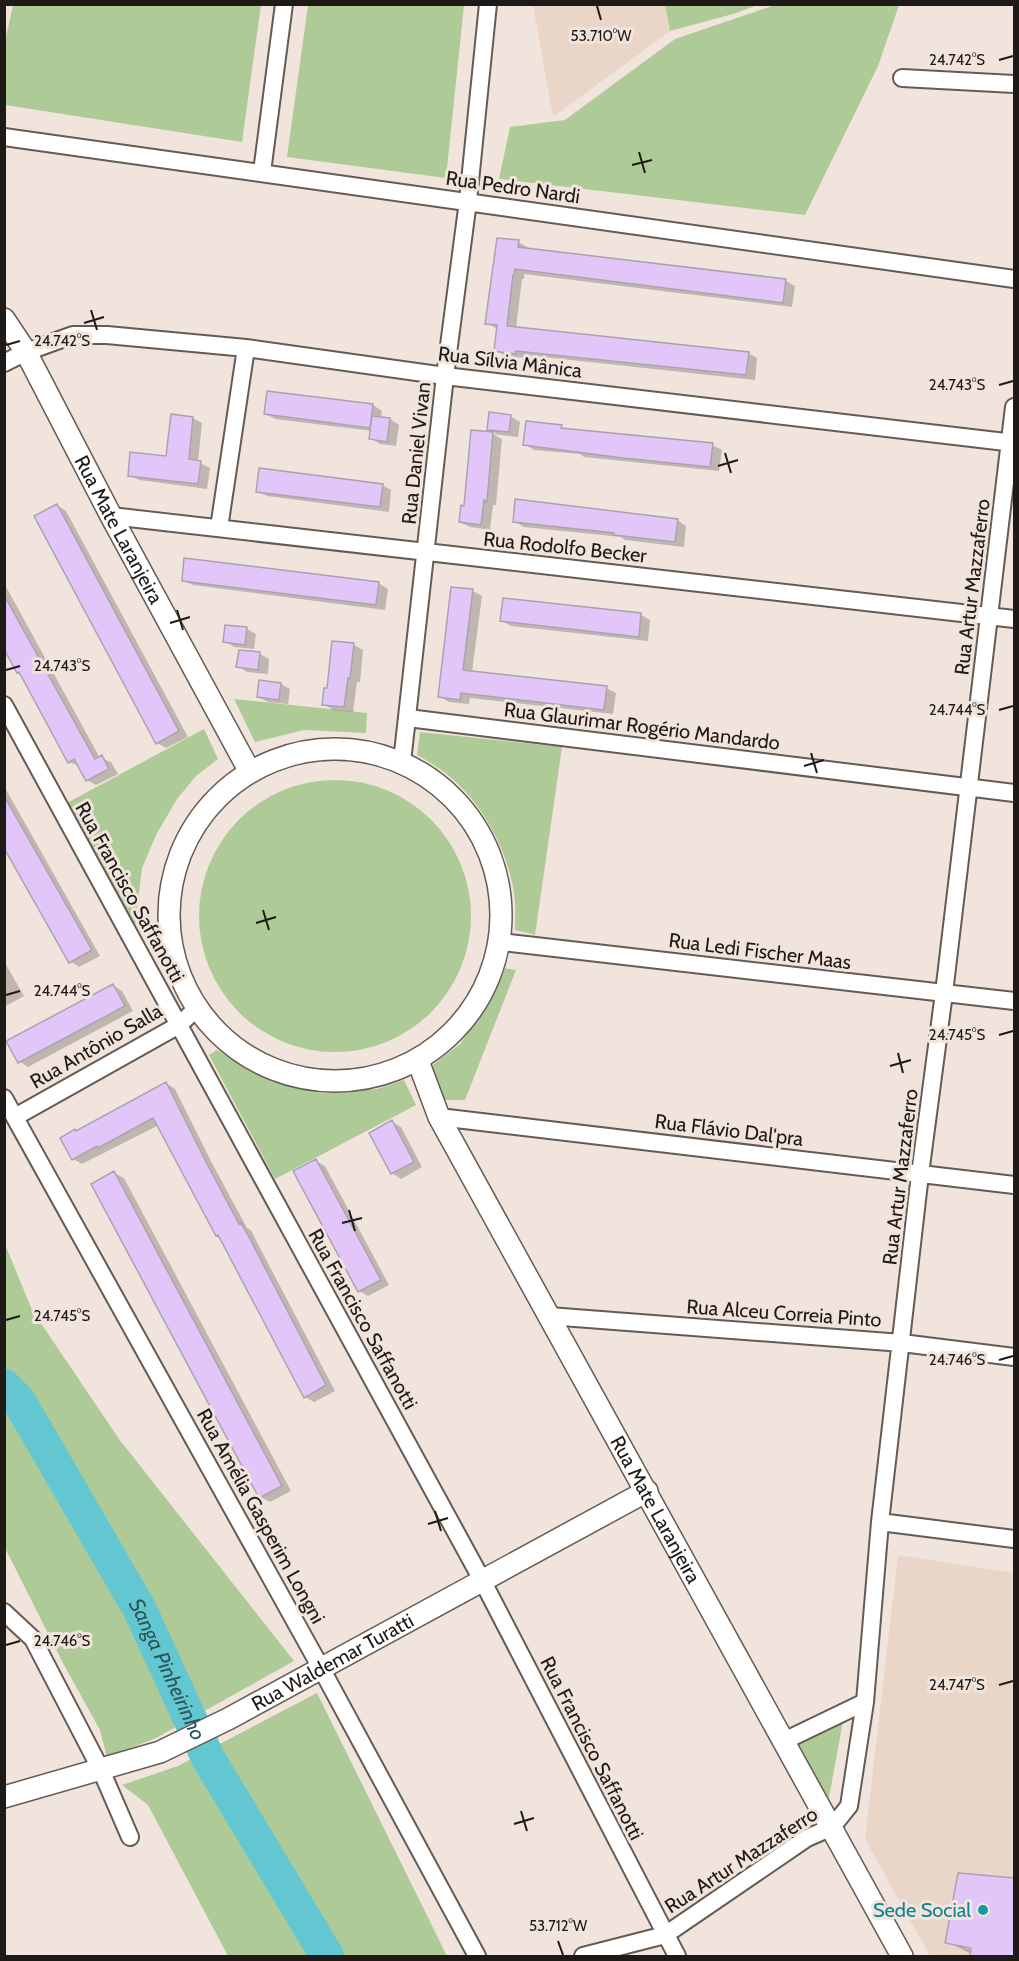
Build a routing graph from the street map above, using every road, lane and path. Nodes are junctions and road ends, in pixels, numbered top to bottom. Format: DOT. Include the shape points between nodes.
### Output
graph roads {
  1 [pos="284,4"];
  2 [pos="488,4"];
  3 [pos="902,78"];
  4 [pos="1014,84"];
  5 [pos="4,137"];
  6 [pos="262,172"];
  7 [pos="468,201"];
  8 [pos="1014,279"];
  9 [pos="4,319"];
  10 [pos="246,348"];
  11 [pos="26,352"];
  12 [pos="4,363"];
  13 [pos="445,375"];
  14 [pos="1014,407"];
  15 [pos="1012,443"];
  16 [pos="111,516"];
  17 [pos="219,528"];
  18 [pos="426,552"];
  19 [pos="989,616"];
  20 [pos="1014,619"];
  21 [pos="4,705"];
  22 [pos="408,718"];
  23 [pos="402,762"];
  24 [pos="250,772"];
  25 [pos="969,787"];
  26 [pos="1014,792"];
  27 [pos="501,942"];
  28 [pos="944,993"];
  29 [pos="1014,1001"];
  30 [pos="196,1009"];
  31 [pos="179,1025"];
  32 [pos="418,1060"];
  33 [pos="4,1098"];
  34 [pos="15,1117"];
  35 [pos="439,1117"];
  36 [pos="920,1174"];
  37 [pos="1014,1185"];
  38 [pos="549,1316"];
  39 [pos="902,1343"];
  40 [pos="1014,1357"];
  41 [pos="647,1491"];
  42 [pos="880,1522"];
  43 [pos="1014,1539"];
  44 [pos="482,1580"];
  45 [pos="4,1612"];
  46 [pos="321,1668"];
  47 [pos="865,1702"];
  48 [pos="784,1742"];
  49 [pos="101,1770"];
  50 [pos="4,1797"];
  51 [pos="832,1827"];
  52 [pos="130,1837"];
  53 [pos="665,1935"];
  54 [pos="477,1956"];
  55 [pos="583,1956"];
  56 [pos="677,1956"];
  57 [pos="902,1956"];
  1 -- 6 [label="street"];
  2 -- 7 [label="street, Rua Daniel Vivan"];
  3 -- 4 [label="street"];
  5 -- 6 [label="street, Rua Pedro Nardi"];
  6 -- 7 [label="street, Rua Pedro Nardi"];
  7 -- 8 [label="street, Rua Pedro Nardi"];
  7 -- 13 [label="street, Rua Daniel Vivan"];
  9 -- 11 [label="street, Rua Mate Laranjeira"];
  10 -- 11 [label="street, Rua Sílvia Mânica" via="73,335"];
  10 -- 13 [label="street, Rua Sílvia Mânica"];
  10 -- 17 [label="street"];
  11 -- 12 [label="street, Rua Sílvia Mânica"];
  11 -- 16 [label="street, Rua Mate Laranjeira"];
  13 -- 15 [label="street, Rua Sílvia Mânica"];
  13 -- 18 [label="street, Rua Daniel Vivan"];
  14 -- 15 [label="street, Rua Artur Mazzaferro"];
  15 -- 19 [label="street, Rua Artur Mazzaferro"];
  16 -- 17 [label="street, Rua Rodolfo Becker"];
  16 -- 24 [label="street, Rua Mate Laranjeira"];
  17 -- 18 [label="street, Rua Rodolfo Becker"];
  18 -- 19 [label="street, Rua Rodolfo Becker"];
  18 -- 22 [label="street, Rua Daniel Vivan"];
  19 -- 20 [label="street, Rua Rodolfo Becker"];
  19 -- 25 [label="street, Rua Artur Mazzaferro"];
  21 -- 31 [label="street, Rua Francisco Saffanotti"];
  22 -- 23 [label="street, Rua Daniel Vivan"];
  22 -- 25 [label="street, Rua Glaurimar Rogério Mandardo"];
  23 -- 24 [label="street" via="351,749 299,752"];
  23 -- 27 [label="street" via="449,792 482,835 501,887"];
  24 -- 30 [label="street" via="219,795 194,825 177,860 170,888 169,937 178,974"];
  25 -- 26 [label="street, Rua Glaurimar Rogério Mandardo"];
  25 -- 28 [label="street, Rua Artur Mazzaferro"];
  27 -- 28 [label="street, Rua Ledi Fischer Maas"];
  27 -- 32 [label="street" via="486,989 457,1030"];
  28 -- 29 [label="street, Rua Ledi Fischer Maas"];
  28 -- 36 [label="street, Rua Artur Mazzaferro"];
  30 -- 31 [label="street, Rua Antônio Salla"];
  30 -- 32 [label="street" via="230,1046 273,1071 312,1080 372,1078"];
  31 -- 34 [label="street, Rua Antônio Salla"];
  31 -- 44 [label="street, Rua Francisco Saffanotti"];
  32 -- 35 [label="street, Rua Mate Laranjeira"];
  33 -- 34 [label="street, Rua Amélia Gasperim Longni"];
  34 -- 46 [label="street, Rua Amélia Gasperim Longni"];
  35 -- 36 [label="street, Rua Flávio Dal'pra"];
  35 -- 38 [label="street, Rua Mate Laranjeira"];
  36 -- 37 [label="street, Rua Flávio Dal'pra"];
  36 -- 39 [label="street, Rua Artur Mazzaferro"];
  38 -- 39 [label="street, Rua Alceu Correia Pinto"];
  38 -- 41 [label="street, Rua Mate Laranjeira"];
  39 -- 40 [label="street, Rua Alceu Correia Pinto"];
  39 -- 42 [label="street, Rua Artur Mazzaferro"];
  41 -- 44 [label="street, Rua Waldemar Turatti"];
  41 -- 48 [label="street, Rua Mate Laranjeira"];
  42 -- 43 [label="street"];
  42 -- 47 [label="street, Rua Artur Mazzaferro"];
  44 -- 46 [label="street, Rua Waldemar Turatti"];
  44 -- 53 [label="street, Rua Francisco Saffanotti"];
  45 -- 49 [label="street" via="33,1639"];
  46 -- 49 [label="street, Rua Waldemar Turatti" via="160,1752"];
  46 -- 54 [label="street, Rua Amélia Gasperim Longni"];
  47 -- 48 [label="street"];
  47 -- 51 [label="street, Rua Artur Mazzaferro" via="849,1806"];
  48 -- 51 [label="street, Rua Mate Laranjeira"];
  49 -- 50 [label="street, Rua Waldemar Turatti"];
  49 -- 52 [label="street"];
  51 -- 53 [label="street, Rua Artur Mazzaferro" via="807,1838"];
  51 -- 57 [label="street, Rua Mate Laranjeira"];
  53 -- 55 [label="street, Rua Artur Mazzaferro"];
  53 -- 56 [label="street, Rua Francisco Saffanotti"];
}
